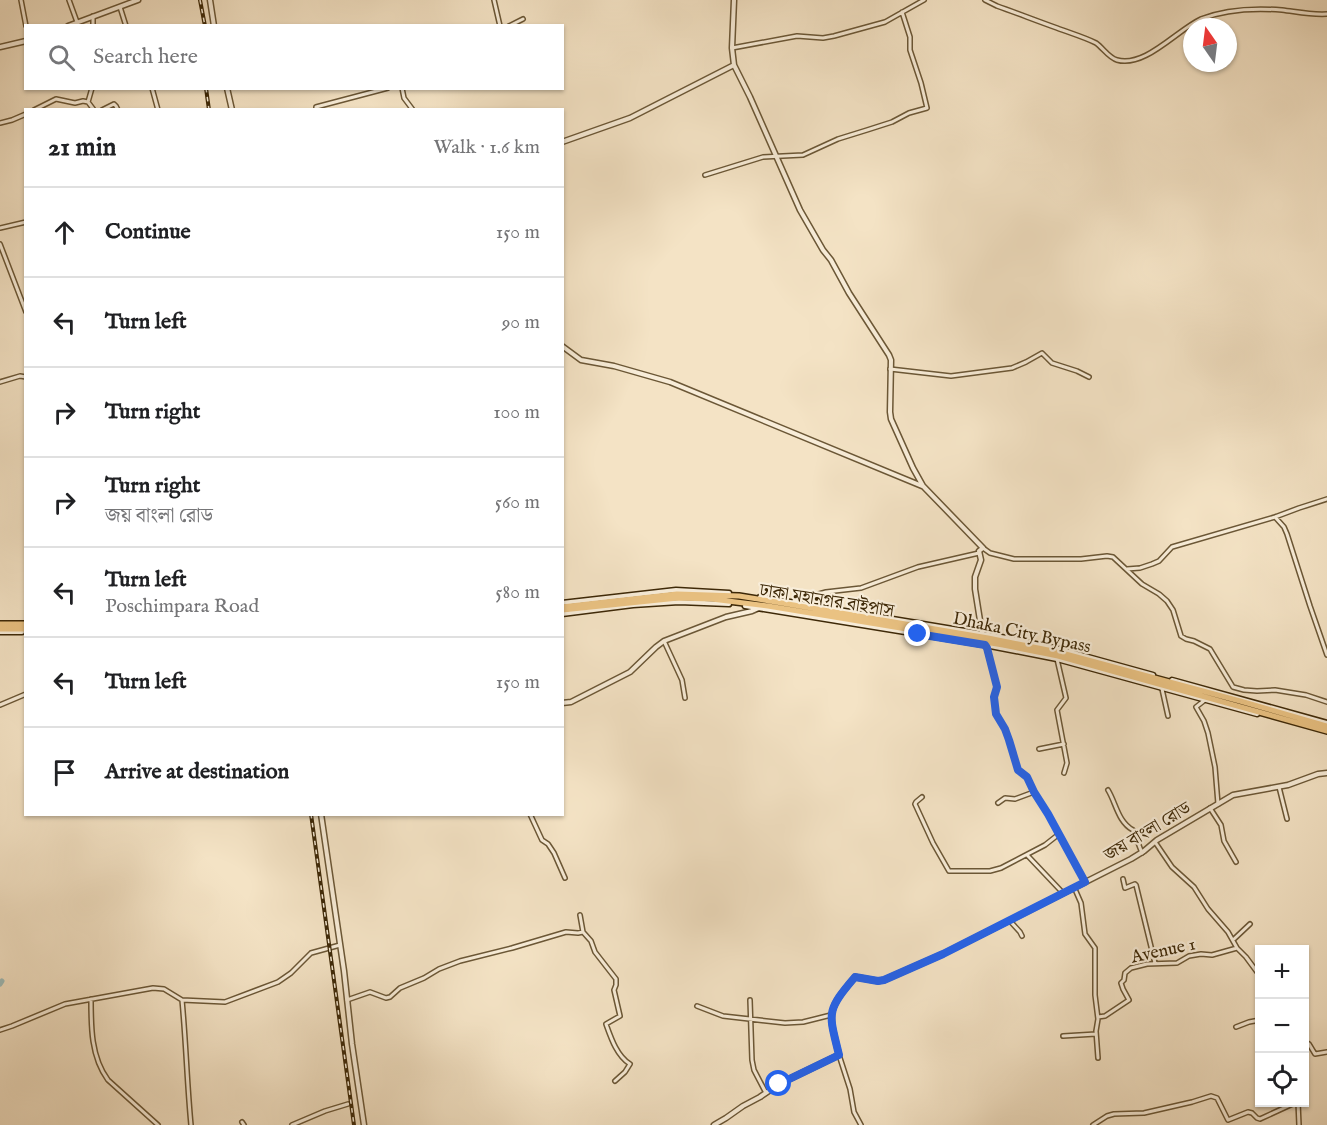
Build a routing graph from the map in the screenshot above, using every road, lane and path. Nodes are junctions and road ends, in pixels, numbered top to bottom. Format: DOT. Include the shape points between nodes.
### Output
graph roads {
  1 [pos="21,0"];
  2 [pos="69,0"];
  3 [pos="138,0"];
  4 [pos="210,0"];
  5 [pos="494,0"];
  6 [pos="734,0"];
  7 [pos="924,0"];
  8 [pos="985,0"];
  9 [pos="120,7"];
  10 [pos="902,12"];
  11 [pos="1327,14"];
  12 [pos="93,16"];
  13 [pos="523,19"];
  14 [pos="77,22"];
  15 [pos="26,24"];
  16 [pos="72,24"];
  17 [pos="93,24"];
  18 [pos="125,24"];
  19 [pos="214,24"];
  20 [pos="500,24"];
  21 [pos="512,24"];
  22 [pos="24,40"];
  23 [pos="0,46"];
  24 [pos="732,48"];
  25 [pos="734,65"];
  26 [pos="91,90"];
  27 [pos="153,90"];
  28 [pos="229,90"];
  29 [pos="380,90"];
  30 [pos="402,90"];
  31 [pos="88,102"];
  32 [pos="38,108"];
  33 [pos="92,108"];
  34 [pos="157,108"];
  35 [pos="232,108"];
  36 [pos="316,108"];
  37 [pos="412,108"];
  38 [pos="24,115"];
  39 [pos="0,123"];
  40 [pos="564,141"];
  41 [pos="777,157"];
  42 [pos="705,175"];
  43 [pos="24,222"];
  44 [pos="0,228"];
  45 [pos="0,244"];
  46 [pos="24,307"];
  47 [pos="564,347"];
  48 [pos="890,369"];
  49 [pos="24,377"];
  50 [pos="1089,377"];
  51 [pos="0,382"];
  52 [pos="923,486"];
  53 [pos="1327,500"];
  54 [pos="1275,517"];
  55 [pos="982,548"];
  56 [pos="979,553"];
  57 [pos="1127,569"];
  58 [pos="792,602"];
  59 [pos="759,608"];
  60 [pos="564,609"];
  61 [pos="564,609"];
  62 [pos="564,609"];
  63 [pos="0,623"];
  64 [pos="24,623"];
  65 [pos="0,630"];
  66 [pos="24,630"];
  67 [pos="982,633"];
  68 [pos="664,641"];
  69 [pos="985,645"];
  70 [pos="1327,655"];
  71 [pos="1057,660"];
  72 [pos="1162,689"];
  73 [pos="24,695"];
  74 [pos="685,698"];
  75 [pos="1205,700"];
  76 [pos="1327,702"];
  77 [pos="564,703"];
  78 [pos="0,705"];
  79 [pos="1168,716"];
  80 [pos="1327,728"];
  81 [pos="1064,744"];
  82 [pos="1039,749"];
  83 [pos="1065,773"];
  84 [pos="1327,773"];
  85 [pos="1279,787"];
  86 [pos="1108,790"];
  87 [pos="1034,792"];
  88 [pos="922,797"];
  89 [pos="998,803"];
  90 [pos="1218,804"];
  91 [pos="1210,808"];
  92 [pos="321,816"];
  93 [pos="531,816"];
  94 [pos="1287,819"];
  95 [pos="1059,834"];
  96 [pos="1155,842"];
  97 [pos="1142,853"];
  98 [pos="1027,854"];
  99 [pos="1236,862"];
  100 [pos="565,878"];
  101 [pos="1123,879"];
  102 [pos="1085,882"];
  103 [pos="1074,887"];
  104 [pos="1063,893"];
  105 [pos="580,915"];
  106 [pos="1010,921"];
  107 [pos="1250,924"];
  108 [pos="584,932"];
  109 [pos="1022,936"];
  110 [pos="1233,940"];
  111 [pos="340,945"];
  112 [pos="1237,948"];
  113 [pos="1155,963"];
  114 [pos="1255,969"];
  115 [pos="91,999"];
  116 [pos="182,1000"];
  117 [pos="347,1000"];
  118 [pos="750,1000"];
  119 [pos="697,1006"];
  120 [pos="831,1015"];
  121 [pos="1098,1017"];
  122 [pos="751,1018"];
  123 [pos="1255,1021"];
  124 [pos="1236,1027"];
  125 [pos="0,1030"];
  126 [pos="1096,1034"];
  127 [pos="1063,1036"];
  128 [pos="1309,1044"];
  129 [pos="1327,1052"];
  130 [pos="839,1055"];
  131 [pos="1098,1058"];
  132 [pos="615,1081"];
  133 [pos="766,1093"];
  134 [pos="348,1104"];
  135 [pos="1286,1107"];
  136 [pos="1297,1107"];
  137 [pos="158,1125"];
  138 [pos="191,1125"];
  139 [pos="292,1125"];
  140 [pos="364,1125"];
  141 [pos="714,1125"];
  142 [pos="861,1125"];
  143 [pos="1093,1125"];
  144 [pos="1299,1125"];
  1 -- 15 [label="street"];
  2 -- 14 [label="street"];
  3 -- 9 [label="street"];
  4 -- 19 [label="street"];
  5 -- 20 [label="street"];
  6 -- 24 [label="street"];
  7 -- 10 [label="street"];
  8 -- 11 [label="street" via="1095,43 1117,60 1127,61 1150,53 1190,24 1227,12 1254,9"];
  9 -- 12 [label="street"];
  9 -- 18 [label="street"];
  10 -- 24 [label="street" via="885,22 834,36 797,36"];
  10 -- 41 [label="street" via="927,108 803,154"];
  12 -- 14 [label="street"];
  12 -- 17 [label="street"];
  13 -- 21 [label="street"];
  14 -- 16 [label="street"];
  22 -- 23 [label="street"];
  24 -- 25 [label="street"];
  25 -- 40 [label="street" via="630,118"];
  25 -- 41 [label="street"];
  26 -- 31 [label="street"];
  27 -- 34 [label="street"];
  28 -- 35 [label="street"];
  29 -- 36 [label="street"];
  30 -- 37 [label="street"];
  31 -- 32 [label="street" via="56,99"];
  31 -- 33 [label="street"];
  38 -- 39 [label="street"];
  41 -- 42 [label="street" via="754,158"];
  41 -- 48 [label="street" via="800,210 889,355"];
  43 -- 44 [label="street"];
  45 -- 46 [label="street"];
  47 -- 52 [label="street" via="584,361 670,382"];
  48 -- 50 [label="street" via="951,376 1012,368 1042,353 1052,363"];
  48 -- 52 [label="street" via="891,419"];
  49 -- 51 [label="street"];
  52 -- 55 [label="street"];
  53 -- 54 [label="street"];
  54 -- 57 [label="street" via="1172,547 1159,561"];
  54 -- 70 [label="street" via="1287,534"];
  55 -- 56 [label="street"];
  55 -- 57 [label="street" via="1014,559 1081,560 1111,556"];
  56 -- 58 [label="street" via="918,567 861,588 826,592"];
  56 -- 67 [label="street" via="975,589"];
  57 -- 76 [label="street" via="1170,604 1181,636 1210,649 1233,687 1275,690"];
  58 -- 60 [label="street" via="676,591"];
  58 -- 67 [label="street"];
  59 -- 61 [label="street" via="679,602"];
  59 -- 68 [label="street"];
  59 -- 69 [label="street"];
  62 -- 80 [label="highway, ঢাকা মহানগর বাইপাস" via="678,598 758,604 1058,656"];
  63 -- 64 [label="highway"];
  65 -- 66 [label="highway"];
  67 -- 80 [label="street" via="1070,652"];
  68 -- 74 [label="street" via="682,680"];
  68 -- 77 [label="street" via="630,672"];
  69 -- 71 [label="street"];
  69 -- 87 [label="street" via="997,687 996,714 1018,770 1027,777"];
  71 -- 72 [label="street"];
  71 -- 81 [label="street" via="1066,698 1058,709"];
  72 -- 75 [label="street"];
  72 -- 79 [label="street"];
  73 -- 78 [label="street"];
  75 -- 80 [label="street"];
  75 -- 90 [label="street" via="1196,707 1208,733"];
  81 -- 82 [label="street"];
  81 -- 83 [label="street"];
  84 -- 85 [label="street, জয় বাংলা রোড"];
  85 -- 90 [label="street, জয় বাংলা রোড" via="1238,794"];
  85 -- 94 [label="street"];
  86 -- 97 [label="street" via="1124,822 1133,830"];
  87 -- 89 [label="street"];
  87 -- 95 [label="street"];
  88 -- 98 [label="street" via="915,804 949,871 990,871"];
  90 -- 91 [label="street, জয় বাংলা রোড"];
  91 -- 96 [label="street, জয় বাংলা রোড"];
  91 -- 99 [label="street" via="1222,826 1224,841"];
  92 -- 111 [label="street"];
  93 -- 100 [label="street"];
  95 -- 98 [label="street"];
  95 -- 102 [label="street"];
  96 -- 97 [label="street, জয় বাংলা রোড"];
  96 -- 110 [label="street"];
  97 -- 102 [label="street, জয় বাংলা রোড"];
  98 -- 104 [label="street"];
  101 -- 113 [label="street" via="1125,888 1136,885"];
  102 -- 103 [label="street, জয় বাংলা রোড"];
  103 -- 104 [label="street, জয় বাংলা রোড"];
  103 -- 121 [label="street" via="1081,903 1085,934 1095,948"];
  104 -- 106 [label="street, জয় বাংলা রোড"];
  105 -- 108 [label="street"];
  106 -- 109 [label="street"];
  106 -- 120 [label="street, জয় বাংলা রোড" via="884,980 855,977"];
  107 -- 110 [label="street"];
  108 -- 117 [label="street" via="566,932 460,961 400,988 390,998 370,992"];
  108 -- 132 [label="street" via="616,979 614,990 620,1016 606,1024 617,1049 630,1064"];
  110 -- 112 [label="street"];
  111 -- 116 [label="street" via="313,952 278,982 235,998 221,1002"];
  111 -- 117 [label="street"];
  112 -- 113 [label="street, Avenue 1" via="1212,956 1189,956 1177,963"];
  112 -- 114 [label="street"];
  113 -- 121 [label="street, Avenue 1" via="1126,971 1121,984 1129,1000"];
  115 -- 116 [label="street" via="158,988"];
  115 -- 125 [label="street" via="65,1004"];
  115 -- 137 [label="street" via="92,1033 105,1076"];
  116 -- 138 [label="street"];
  117 -- 140 [label="street"];
  118 -- 122 [label="street"];
  119 -- 122 [label="street" via="723,1016"];
  120 -- 122 [label="street" via="785,1023"];
  120 -- 130 [label="street"];
  121 -- 126 [label="street"];
  122 -- 133 [label="street" via="754,1070"];
  123 -- 124 [label="street"];
  126 -- 127 [label="street"];
  126 -- 131 [label="street"];
  128 -- 129 [label="street" via="1315,1054"];
  130 -- 133 [label="street"];
  130 -- 142 [label="street"];
  133 -- 141 [label="street"];
  134 -- 139 [label="street"];
  135 -- 143 [label="street" via="1260,1119 1248,1112 1228,1120 1217,1098 1211,1096 1152,1112 1114,1114"];
  136 -- 144 [label="street"];
}
